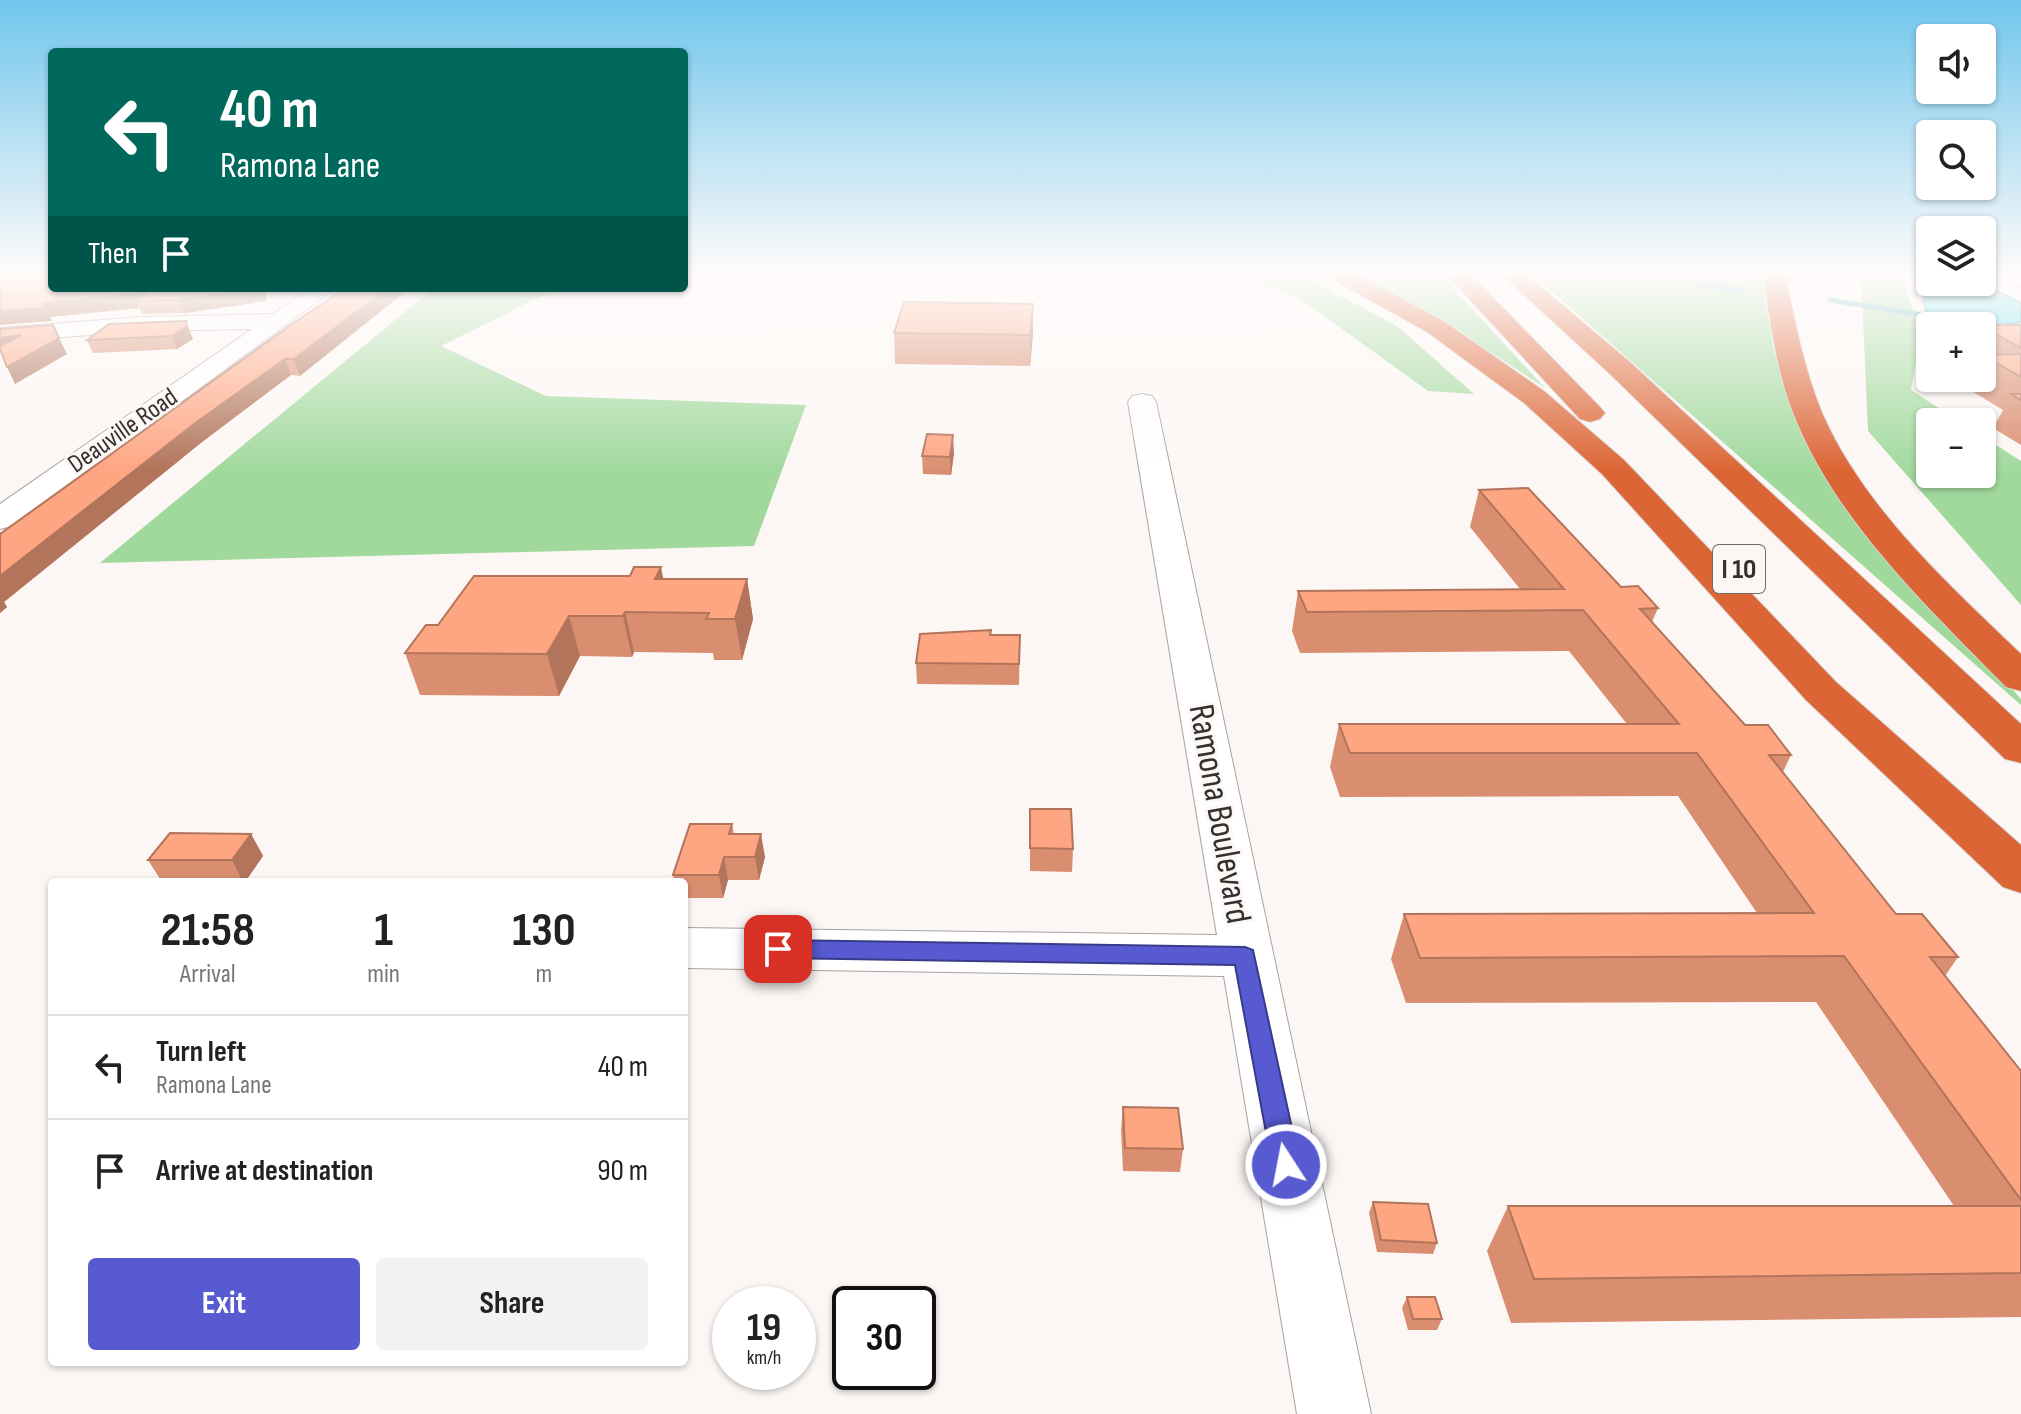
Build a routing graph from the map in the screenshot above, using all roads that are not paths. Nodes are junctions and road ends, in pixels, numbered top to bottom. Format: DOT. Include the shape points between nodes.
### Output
graph roads {
  1 [pos="253,339"];
  2 [pos="1453,339"];
  3 [pos="1519,339"];
  4 [pos="1587,339"];
  5 [pos="1787,339"];
  6 [pos="1795,339"];
  7 [pos="1791,358"];
  8 [pos="1142,402"];
  9 [pos="0,519"];
  10 [pos="2021,678"];
  11 [pos="2021,749"];
  12 [pos="2021,864"];
  13 [pos="2021,874"];
  14 [pos="688,948"];
  15 [pos="1245,956"];
  16 [pos="1334,1414"];
  1 -- 9 [label="street, Deauville Road"];
  2 -- 13 [label="highway" via="1534,397 1613,467 1821,691"];
  3 -- 12 [label="highway, I 10"];
  4 -- 11 [label="highway, I 10"];
  5 -- 7 [label="highway"];
  6 -- 7 [label="highway"];
  7 -- 10 [label="highway" via="1816,431 1854,490 1897,546"];
  8 -- 15 [label="street, Ramona Boulevard"];
  14 -- 15 [label="street"];
  15 -- 16 [label="street, Ramona Boulevard"];
}
